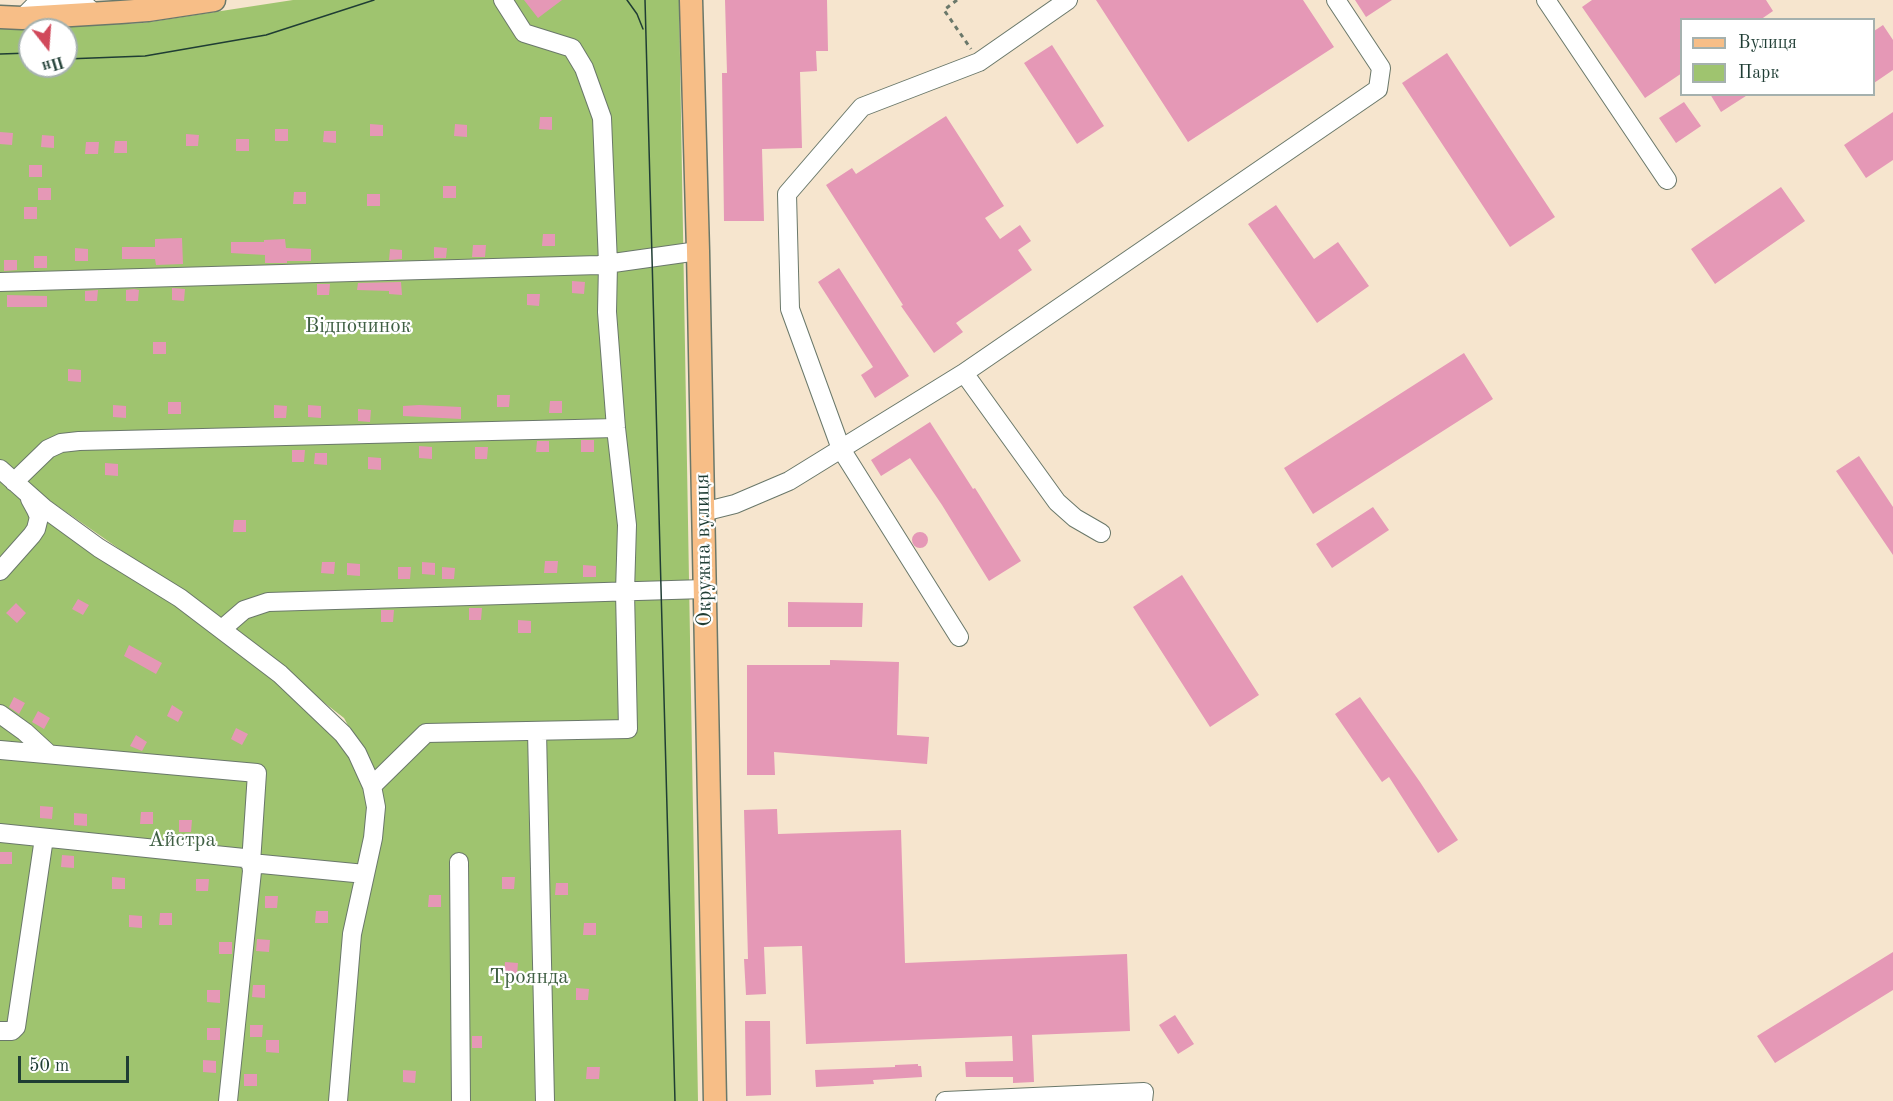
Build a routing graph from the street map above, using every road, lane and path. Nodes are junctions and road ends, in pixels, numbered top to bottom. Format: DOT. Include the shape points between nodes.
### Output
graph roads {
  1 [pos="214,0"];
  2 [pos="503,0"];
  3 [pos="691,0"];
  4 [pos="957,0"];
  5 [pos="1068,0"];
  6 [pos="1336,0"];
  7 [pos="1546,0"];
  8 [pos="122,6"];
  9 [pos="11,17"];
  10 [pos="979,62"];
  11 [pos="1667,180"];
  12 [pos="698,251"];
  13 [pos="608,264"];
  14 [pos="0,282"];
  15 [pos="964,373"];
  16 [pos="616,428"];
  17 [pos="841,449"];
  18 [pos="0,469"];
  19 [pos="20,487"];
  20 [pos="703,512"];
  21 [pos="1101,533"];
  22 [pos="0,571"];
  23 [pos="705,589"];
  24 [pos="625,592"];
  25 [pos="222,629"];
  26 [pos="960,637"];
  27 [pos="0,714"];
  28 [pos="537,731"];
  29 [pos="0,750"];
  30 [pos="49,754"];
  31 [pos="372,786"];
  32 [pos="0,833"];
  33 [pos="44,838"];
  34 [pos="459,862"];
  35 [pos="251,863"];
  36 [pos="365,874"];
  37 [pos="0,1031"];
  38 [pos="228,1101"];
  39 [pos="338,1101"];
  40 [pos="462,1101"];
  41 [pos="545,1101"];
  42 [pos="715,1101"];
  43 [pos="945,1101"];
  44 [pos="1143,1101"];
  1 -- 8 [label="main road" via="148,10"];
  2 -- 13 [label="street" via="524,33 572,48 584,68 602,118"];
  3 -- 12 [label="main road, Окружна вулиця"];
  4 -- 10 [label="path" via="944,10"];
  5 -- 10 [label="street"];
  6 -- 15 [label="street" via="1381,68 1378,89"];
  7 -- 11 [label="street"];
  8 -- 9 [label="main road" via="95,14"];
  10 -- 17 [label="street" via="862,107 787,194 790,309"];
  12 -- 13 [label="street"];
  12 -- 20 [label="main road, Окружна вулиця"];
  13 -- 14 [label="street"];
  13 -- 16 [label="street"];
  15 -- 17 [label="street"];
  15 -- 21 [label="street" via="1057,502"];
  16 -- 19 [label="street" via="79,441 48,449"];
  16 -- 24 [label="street" via="627,525"];
  17 -- 20 [label="street" via="766,492"];
  17 -- 26 [label="street"];
  18 -- 19 [label="street"];
  19 -- 22 [label="street" via="39,518 32,535"];
  19 -- 25 [label="street" via="90,541"];
  20 -- 23 [label="main road, Окружна вулиця"];
  23 -- 24 [label="street"];
  23 -- 42 [label="main road, Окружна вулиця"];
  24 -- 25 [label="street" via="268,602 244,610"];
  24 -- 28 [label="street" via="628,729"];
  25 -- 31 [label="street" via="280,674 343,734"];
  27 -- 30 [label="street"];
  28 -- 31 [label="street" via="426,733"];
  28 -- 41 [label="street"];
  29 -- 30 [label="street"];
  30 -- 35 [label="street" via="257,773"];
  31 -- 36 [label="street" via="376,807 374,838"];
  32 -- 33 [label="street"];
  33 -- 35 [label="street" via="244,858"];
  33 -- 37 [label="street" via="16,1027"];
  34 -- 40 [label="street"];
  35 -- 36 [label="street"];
  35 -- 38 [label="street"];
  36 -- 39 [label="street" via="352,934"];
  43 -- 44 [label="street" via="1144,1092"];
}
